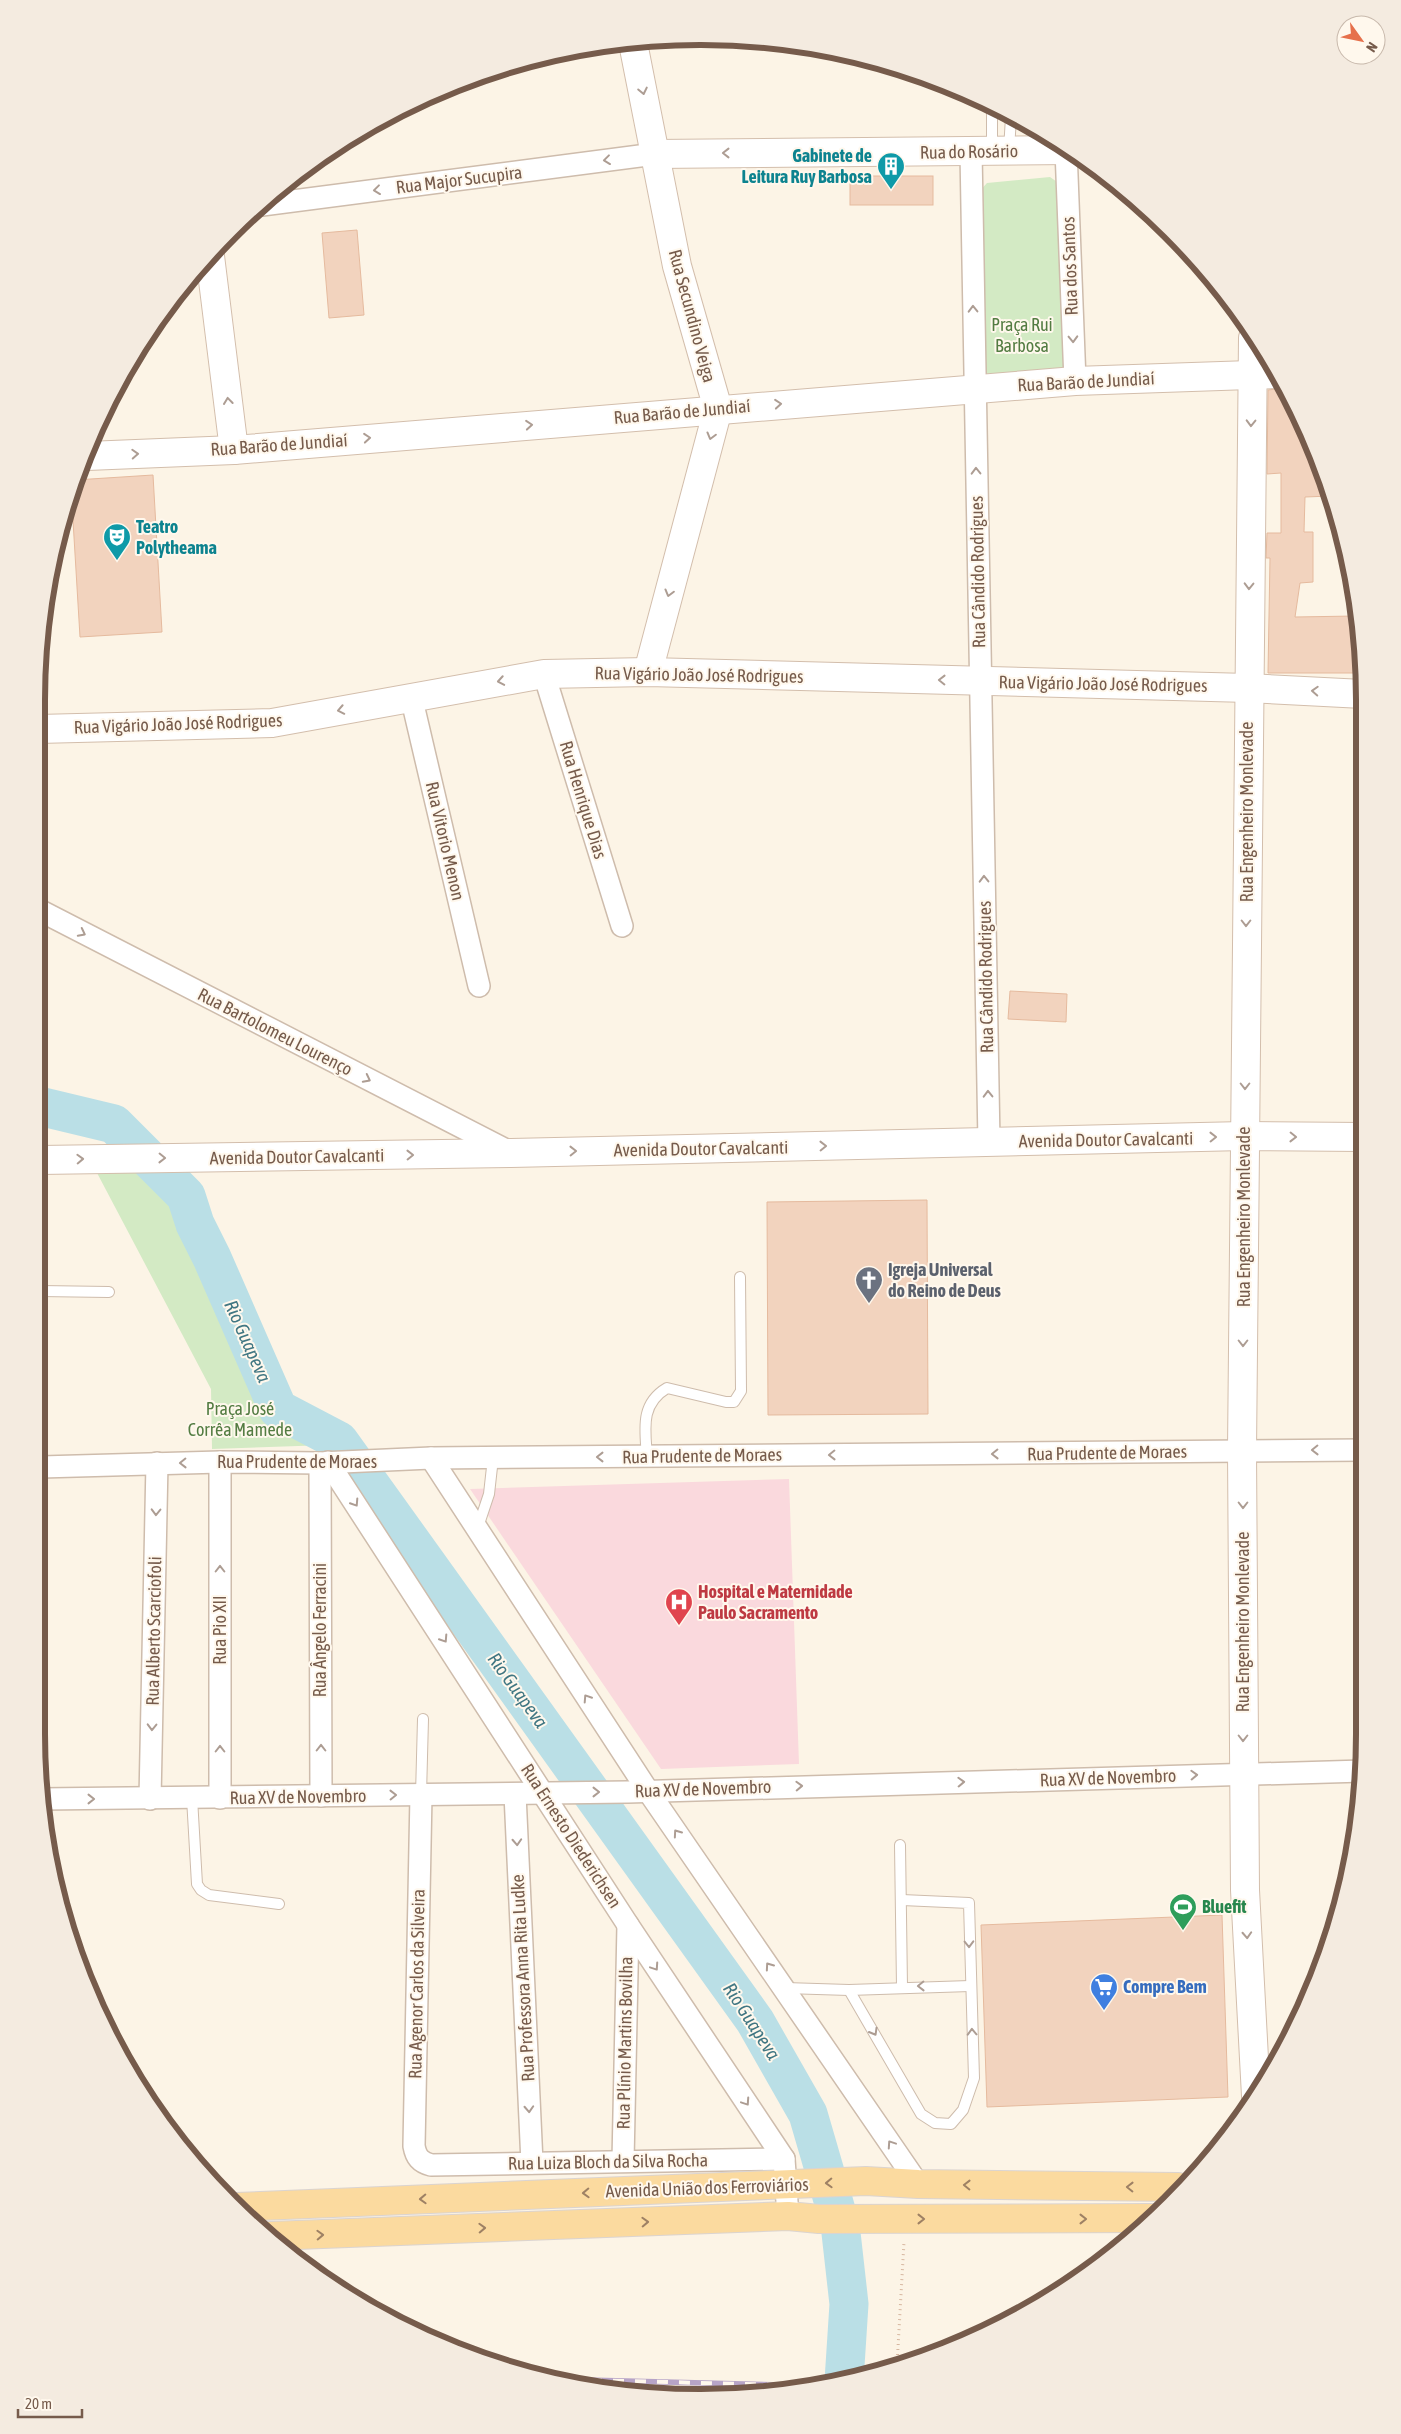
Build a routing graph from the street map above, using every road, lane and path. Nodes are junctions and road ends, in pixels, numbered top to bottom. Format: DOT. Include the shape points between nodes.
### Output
graph roads {
  1 [pos="634,49"];
  2 [pos="992,114"];
  3 [pos="1008,122"];
  4 [pos="1057,150"];
  5 [pos="990,152"];
  6 [pos="655,154"];
  7 [pos="1069,158"];
  8 [pos="273,204"];
  9 [pos="211,265"];
  10 [pos="1260,360"];
  11 [pos="1265,374"];
  12 [pos="1075,381"];
  13 [pos="975,389"];
  14 [pos="718,409"];
  15 [pos="234,450"];
  16 [pos="93,456"];
  17 [pos="648,672"];
  18 [pos="544,674"];
  19 [pos="980,681"];
  20 [pos="1248,688"];
  21 [pos="1356,694"];
  22 [pos="411,696"];
  23 [pos="45,729"];
  24 [pos="45,913"];
  25 [pos="622,926"];
  26 [pos="479,986"];
  27 [pos="1244,1136"];
  28 [pos="1356,1138"];
  29 [pos="989,1142"];
  30 [pos="511,1153"];
  31 [pos="45,1160"];
  32 [pos="740,1278"];
  33 [pos="45,1291"];
  34 [pos="109,1292"];
  35 [pos="1356,1450"];
  36 [pos="1242,1451"];
  37 [pos="647,1457"];
  38 [pos="431,1458"];
  39 [pos="493,1458"];
  40 [pos="220,1462"];
  41 [pos="332,1462"];
  42 [pos="157,1463"];
  43 [pos="45,1467"];
  44 [pos="477,1530"];
  45 [pos="423,1719"];
  46 [pos="1355,1771"];
  47 [pos="1244,1774"];
  48 [pos="638,1791"];
  49 [pos="554,1792"];
  50 [pos="514,1794"];
  51 [pos="421,1795"];
  52 [pos="321,1796"];
  53 [pos="192,1798"];
  54 [pos="220,1798"];
  55 [pos="49,1799"];
  56 [pos="150,1799"];
  57 [pos="900,1845"];
  58 [pos="902,1900"];
  59 [pos="278,1904"];
  60 [pos="628,1926"];
  61 [pos="970,1986"];
  62 [pos="902,1987"];
  63 [pos="785,1988"];
  64 [pos="849,1990"];
  65 [pos="1255,2082"];
  66 [pos="623,2161"];
  67 [pos="532,2163"];
  68 [pos="431,2165"];
  69 [pos="788,2176"];
  70 [pos="918,2184"];
  71 [pos="1173,2187"];
  72 [pos="247,2206"];
  73 [pos="788,2216"];
  74 [pos="1142,2218"];
  75 [pos="905,2219"];
  76 [pos="279,2236"];
  77 [pos="897,2358"];
  1 -- 6 [label="street, Rua Secundino Veiga, one-way"];
  2 -- 5 [label="lane"];
  3 -- 5 [label="lane"];
  4 -- 5 [label="street, Rua do Rosário"];
  5 -- 6 [label="street, Rua do Rosário, one-way"];
  13 -- 5 [label="street, Rua Cândido Rodrigues, one-way"];
  6 -- 8 [label="street, Rua Major Sucupira, one-way"];
  6 -- 14 [label="street, Rua Secundino Veiga" via="677,266"];
  7 -- 12 [label="street, Rua dos Santos, one-way"];
  15 -- 9 [label="street, one-way"];
  10 -- 11 [label="street, Rua Engenheiro Monlevade"];
  11 -- 12 [label="street, Rua Barão de Jundiaí"];
  11 -- 20 [label="street, Rua Engenheiro Monlevade, one-way"];
  12 -- 13 [label="street, Rua Barão de Jundiaí"];
  14 -- 13 [label="street, Rua Barão de Jundiaí, one-way"];
  19 -- 13 [label="street, Rua Cândido Rodrigues, one-way"];
  15 -- 14 [label="street, Rua Barão de Jundiaí, one-way"];
  14 -- 17 [label="street, one-way"];
  16 -- 15 [label="street, Rua Barão de Jundiaí, one-way"];
  17 -- 18 [label="street, Rua Vigário João José Rodrigues"];
  19 -- 17 [label="street, Rua Vigário João José Rodrigues, one-way"];
  18 -- 22 [label="street, Rua Vigário João José Rodrigues, one-way"];
  18 -- 25 [label="street, Rua Henrique Dias"];
  19 -- 20 [label="street, Rua Vigário João José Rodrigues"];
  29 -- 19 [label="street, Rua Cândido Rodrigues, one-way"];
  21 -- 20 [label="street, Rua Vigário João José Rodrigues, one-way"];
  20 -- 27 [label="street, Rua Engenheiro Monlevade, one-way"];
  22 -- 23 [label="street, Rua Vigário João José Rodrigues, one-way" via="272,723"];
  22 -- 26 [label="street, Rua Vitorio Menon"];
  24 -- 30 [label="street, Rua Bartolomeu Lourenço, one-way"];
  27 -- 28 [label="street, Avenida Doutor Cavalcanti, one-way"];
  29 -- 27 [label="street, Avenida Doutor Cavalcanti, one-way"];
  27 -- 36 [label="street, Rua Engenheiro Monlevade, one-way"];
  30 -- 29 [label="street, Avenida Doutor Cavalcanti, one-way"];
  31 -- 30 [label="street, Avenida Doutor Cavalcanti, one-way"];
  32 -- 37 [label="lane" via="741,1390 738,1398 734,1402 726,1402 668,1388 656,1394 647,1410"];
  33 -- 34 [label="lane"];
  35 -- 36 [label="street, Rua Prudente de Moraes, one-way"];
  36 -- 37 [label="street, Rua Prudente de Moraes, one-way"];
  36 -- 47 [label="street, Rua Engenheiro Monlevade, one-way"];
  37 -- 39 [label="street, Rua Prudente de Moraes, one-way"];
  38 -- 39 [label="street, Rua Prudente de Moraes"];
  38 -- 41 [label="street, Rua Prudente de Moraes"];
  38 -- 44 [label="street"];
  39 -- 44 [label="lane" via="489,1494"];
  40 -- 41 [label="street, Rua Prudente de Moraes"];
  40 -- 42 [label="street, Rua Prudente de Moraes, one-way"];
  54 -- 40 [label="street, Rua Pio XII, one-way"];
  41 -- 49 [label="street, Rua Ernesto Diederichsen, one-way"];
  52 -- 41 [label="street, Rua Ângelo Ferracini, one-way"];
  42 -- 43 [label="street, Rua Prudente de Moraes"];
  42 -- 56 [label="street, Rua Alberto Scarciofoli, one-way"];
  48 -- 44 [label="street, one-way"];
  45 -- 51 [label="lane"];
  46 -- 47 [label="street, Rua XV de Novembro"];
  48 -- 47 [label="street, Rua XV de Novembro, one-way"];
  47 -- 65 [label="street, Rua Engenheiro Monlevade, one-way" via="1245,1890"];
  49 -- 48 [label="street, Rua XV de Novembro, one-way"];
  63 -- 48 [label="street, one-way"];
  49 -- 50 [label="street, Rua XV de Novembro"];
  49 -- 60 [label="street, Rua Ernesto Diederichsen"];
  50 -- 51 [label="street, Rua XV de Novembro"];
  50 -- 67 [label="street, Rua Professora Anna Rita Ludke, one-way"];
  52 -- 51 [label="street, Rua XV de Novembro, one-way"];
  51 -- 68 [label="street, Rua Agenor Carlos da Silveira" via="414,2146 416,2157"];
  52 -- 54 [label="street, Rua XV de Novembro"];
  53 -- 54 [label="street, Rua XV de Novembro"];
  53 -- 56 [label="street, Rua XV de Novembro"];
  53 -- 59 [label="lane" via="197,1884 201,1890 209,1895"];
  55 -- 56 [label="street, Rua XV de Novembro, one-way"];
  57 -- 58 [label="lane"];
  58 -- 61 [label="lane, one-way" via="969,1903"];
  58 -- 62 [label="lane"];
  60 -- 66 [label="street, Rua Plínio Martins Bovilha"];
  60 -- 69 [label="street, Rua Ernesto Diederichsen, one-way"];
  61 -- 62 [label="lane, one-way"];
  64 -- 61 [label="lane, one-way" via="921,2114 935,2124 951,2124 963,2110 974,2078"];
  62 -- 64 [label="lane"];
  63 -- 64 [label="lane"];
  70 -- 63 [label="street, one-way"];
  66 -- 67 [label="street, Rua Luiza Bloch da Silva Rocha"];
  66 -- 69 [label="street, Rua Luiza Bloch da Silva Rocha"];
  67 -- 68 [label="street, Rua Luiza Bloch da Silva Rocha"];
  70 -- 69 [label="main road, Avenida União dos Ferroviários, one-way"];
  69 -- 72 [label="main road, Avenida União dos Ferroviários, one-way"];
  69 -- 73 [label="street"];
  71 -- 70 [label="main road, Avenida União dos Ferroviários, one-way"];
  73 -- 75 [label="main road, Avenida União dos Ferroviários"];
  76 -- 73 [label="main road, Avenida União dos Ferroviários, one-way"];
  75 -- 74 [label="main road, Avenida União dos Ferroviários, one-way"];
  75 -- 77 [label="path"];
}
